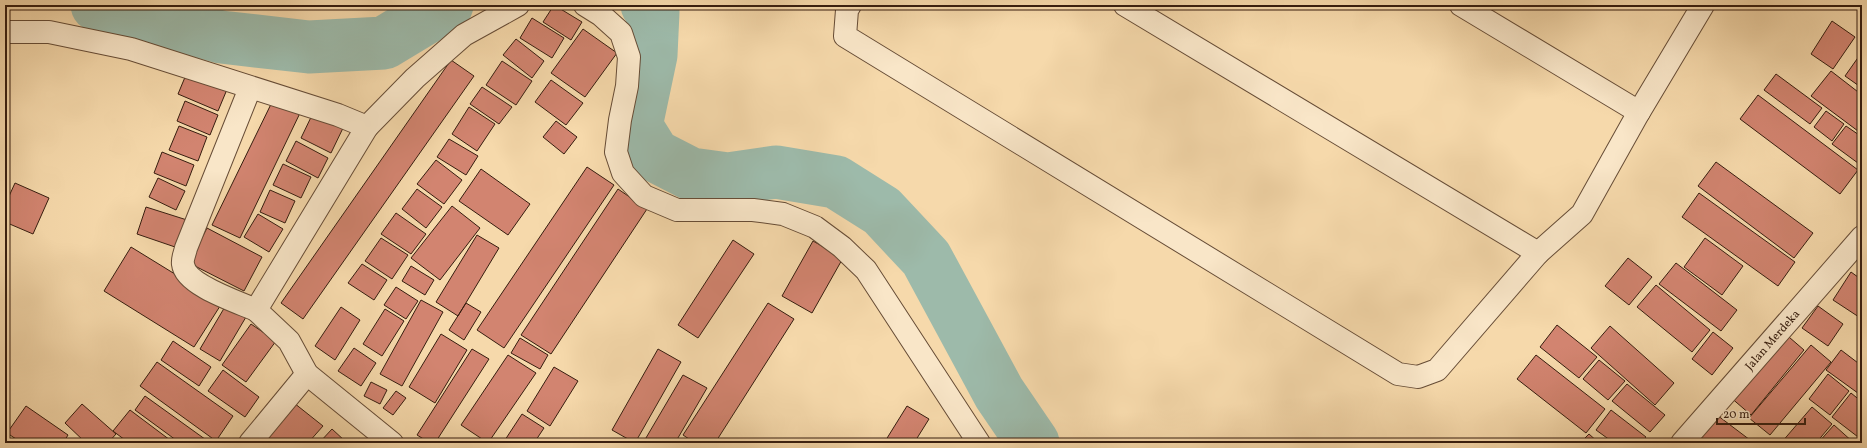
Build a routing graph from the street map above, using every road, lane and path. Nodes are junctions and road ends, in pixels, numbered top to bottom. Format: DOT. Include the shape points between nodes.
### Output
graph roads {
  1 [pos="518,5"];
  2 [pos="586,5"];
  3 [pos="850,5"];
  4 [pos="1125,5"];
  5 [pos="1461,5"];
  6 [pos="1703,5"];
  7 [pos="5,32"];
  8 [pos="250,88"];
  9 [pos="1639,112"];
  10 [pos="368,127"];
  11 [pos="1862,236"];
  12 [pos="1538,253"];
  13 [pos="256,310"];
  14 [pos="307,374"];
  15 [pos="250,443"];
  16 [pos="392,443"];
  17 [pos="979,443"];
  18 [pos="1682,443"];
  1 -- 10 [label="street" via="464,35 415,78"];
  2 -- 17 [label="street" via="621,33 629,57 616,152 623,173 644,196 677,210 753,210 783,214 815,227 842,247 866,270"];
  3 -- 12 [label="street" via="846,10 844,36 1398,374 1418,377 1437,370"];
  4 -- 12 [label="street"];
  5 -- 9 [label="street"];
  6 -- 9 [label="street"];
  7 -- 8 [label="street" via="49,32 84,38 131,49"];
  8 -- 10 [label="street"];
  8 -- 13 [label="street" via="186,248 183,264 188,275 198,284"];
  9 -- 12 [label="street" via="1582,214"];
  10 -- 13 [label="street"];
  11 -- 18 [label="street, Jalan Merdeka"];
  13 -- 14 [label="street" via="289,341"];
  14 -- 15 [label="street"];
  14 -- 16 [label="street"];
}
